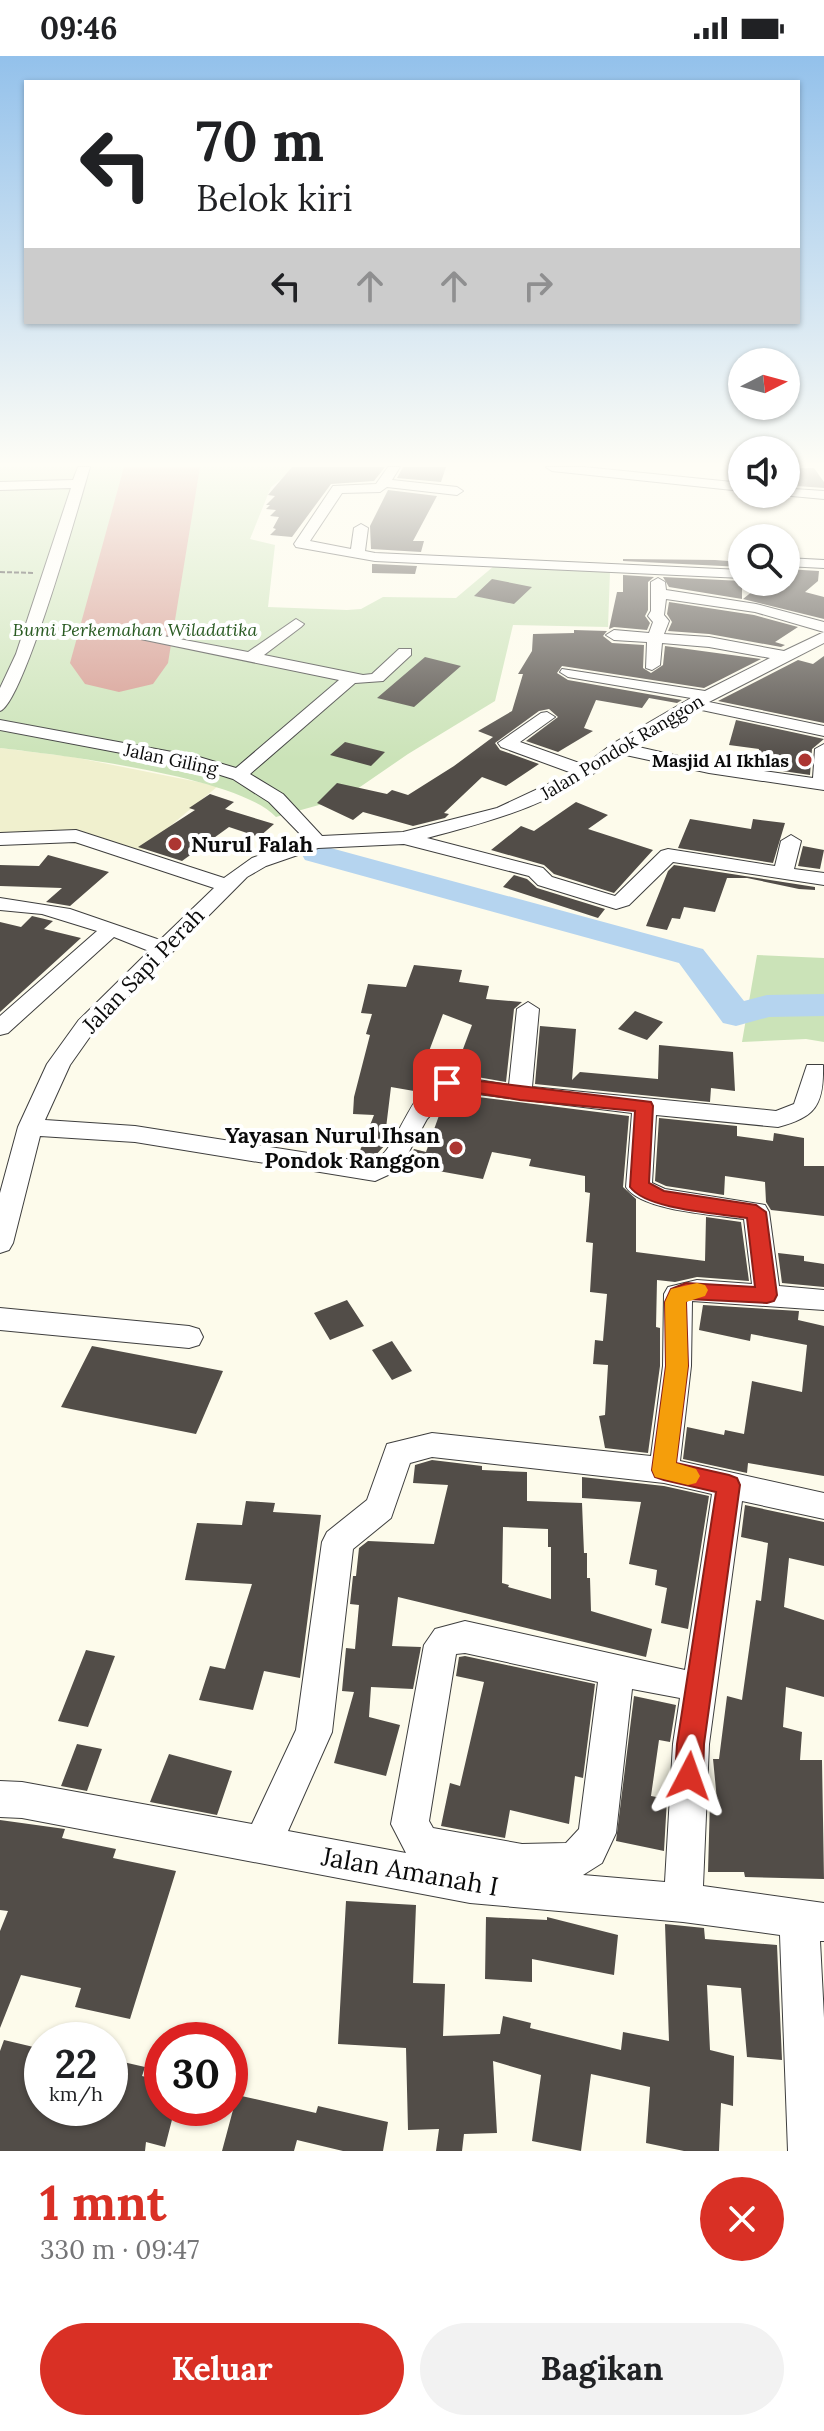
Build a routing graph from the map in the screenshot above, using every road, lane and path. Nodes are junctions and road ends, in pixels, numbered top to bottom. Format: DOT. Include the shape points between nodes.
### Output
graph roads {
  1 [pos="53,565"];
  2 [pos="556,565"];
  3 [pos="0,572"];
  4 [pos="50,573"];
  5 [pos="728,573"];
  6 [pos="296,624"];
  7 [pos="824,627"];
  8 [pos="126,631"];
  9 [pos="614,635"];
  10 [pos="655,636"];
  11 [pos="824,637"];
  12 [pos="405,652"];
  13 [pos="792,654"];
  14 [pos="251,657"];
  15 [pos="824,660"];
  16 [pos="652,665"];
  17 [pos="568,672"];
  18 [pos="351,678"];
  19 [pos="702,700"];
  20 [pos="0,706"];
  21 [pos="547,717"];
  22 [pos="0,725"];
  23 [pos="824,731"];
  24 [pos="618,748"];
  25 [pos="824,749"];
  26 [pos="587,772"];
  27 [pos="239,775"];
  28 [pos="822,785"];
  29 [pos="403,838"];
  30 [pos="0,839"];
  31 [pos="791,841"];
  32 [pos="316,842"];
  33 [pos="784,871"];
  34 [pos="824,879"];
  35 [pos="226,885"];
  36 [pos="0,904"];
  37 [pos="111,929"];
  38 [pos="163,949"];
  39 [pos="528,1009"];
  40 [pos="0,1028"];
  41 [pos="815,1070"];
  42 [pos="520,1094"];
  43 [pos="644,1106"];
  44 [pos="30,1127"];
  45 [pos="0,1243"];
  46 [pos="767,1295"];
  47 [pos="824,1300"];
  48 [pos="0,1319"];
  49 [pos="189,1337"];
  50 [pos="664,1470"];
  51 [pos="729,1485"];
  52 [pos="824,1506"];
  53 [pos="617,1669"];
  54 [pos="677,1683"];
  55 [pos="0,1799"];
  56 [pos="262,1845"];
  57 [pos="469,1868"];
  58 [pos="683,1903"];
  59 [pos="811,1921"];
  60 [pos="810,2151"];
  1 -- 4 [label="street"];
  2 -- 5 [label="street"];
  3 -- 4 [label="path"];
  4 -- 20 [label="street" via="24,654"];
  6 -- 14 [label="street"];
  7 -- 10 [label="street" via="658,588 656,616 661,621"];
  8 -- 14 [label="street"];
  9 -- 10 [label="street"];
  10 -- 13 [label="street"];
  10 -- 16 [label="street"];
  11 -- 13 [label="street, Jalan Pondok Ranggon"];
  12 -- 18 [label="street" via="377,678"];
  13 -- 15 [label="street"];
  13 -- 19 [label="street, Jalan Pondok Ranggon"];
  14 -- 18 [label="street"];
  17 -- 19 [label="street"];
  18 -- 27 [label="street"];
  19 -- 23 [label="street"];
  19 -- 24 [label="street, Jalan Pondok Ranggon"];
  21 -- 26 [label="street" via="507,743"];
  22 -- 27 [label="street, Jalan Giling" via="199,762"];
  24 -- 26 [label="street, Jalan Pondok Ranggon"];
  24 -- 28 [label="street"];
  25 -- 28 [label="street"];
  26 -- 29 [label="street, Jalan Pondok Ranggon" via="504,812"];
  27 -- 32 [label="street, Jalan Giling" via="276,798"];
  29 -- 32 [label="street, Jalan Pondok Ranggon"];
  29 -- 33 [label="street" via="536,872 545,881 616,903 668,855"];
  30 -- 35 [label="street" via="76,836"];
  31 -- 33 [label="street"];
  32 -- 35 [label="street, Jalan Sapi Perah" via="250,866"];
  33 -- 34 [label="street"];
  35 -- 38 [label="street, Jalan Sapi Perah"];
  36 -- 37 [label="street"];
  37 -- 38 [label="street"];
  37 -- 40 [label="street"];
  38 -- 44 [label="street, Jalan Sapi Perah" via="86,1026 59,1064"];
  39 -- 42 [label="street"];
  41 -- 43 [label="street" via="805,1109 778,1119"];
  42 -- 43 [label="street"];
  42 -- 44 [label="street" via="447,1083 417,1115 390,1164 375,1172 135,1134"];
  43 -- 46 [label="street" via="639,1187 660,1197 756,1212"];
  44 -- 45 [label="street, Jalan Sapi Perah"];
  46 -- 47 [label="street"];
  46 -- 50 [label="street" via="697,1290 678,1294 677,1366"];
  48 -- 49 [label="street"];
  50 -- 51 [label="street"];
  50 -- 56 [label="street" via="432,1445 398,1453 380,1508 338,1542 314,1732"];
  51 -- 52 [label="street"];
  51 -- 58 [label="street" via="691,1744"];
  53 -- 54 [label="street"];
  53 -- 57 [label="street" via="594,1845 571,1864"];
  53 -- 57 [label="street" via="465,1637 441,1645 410,1824 422,1845"];
  55 -- 56 [label="street, Jalan Amanah I"];
  56 -- 57 [label="street, Jalan Amanah I"];
  57 -- 58 [label="street, Jalan Amanah I"];
  58 -- 59 [label="street, Jalan Amanah I"];
  59 -- 60 [label="street"];
}
